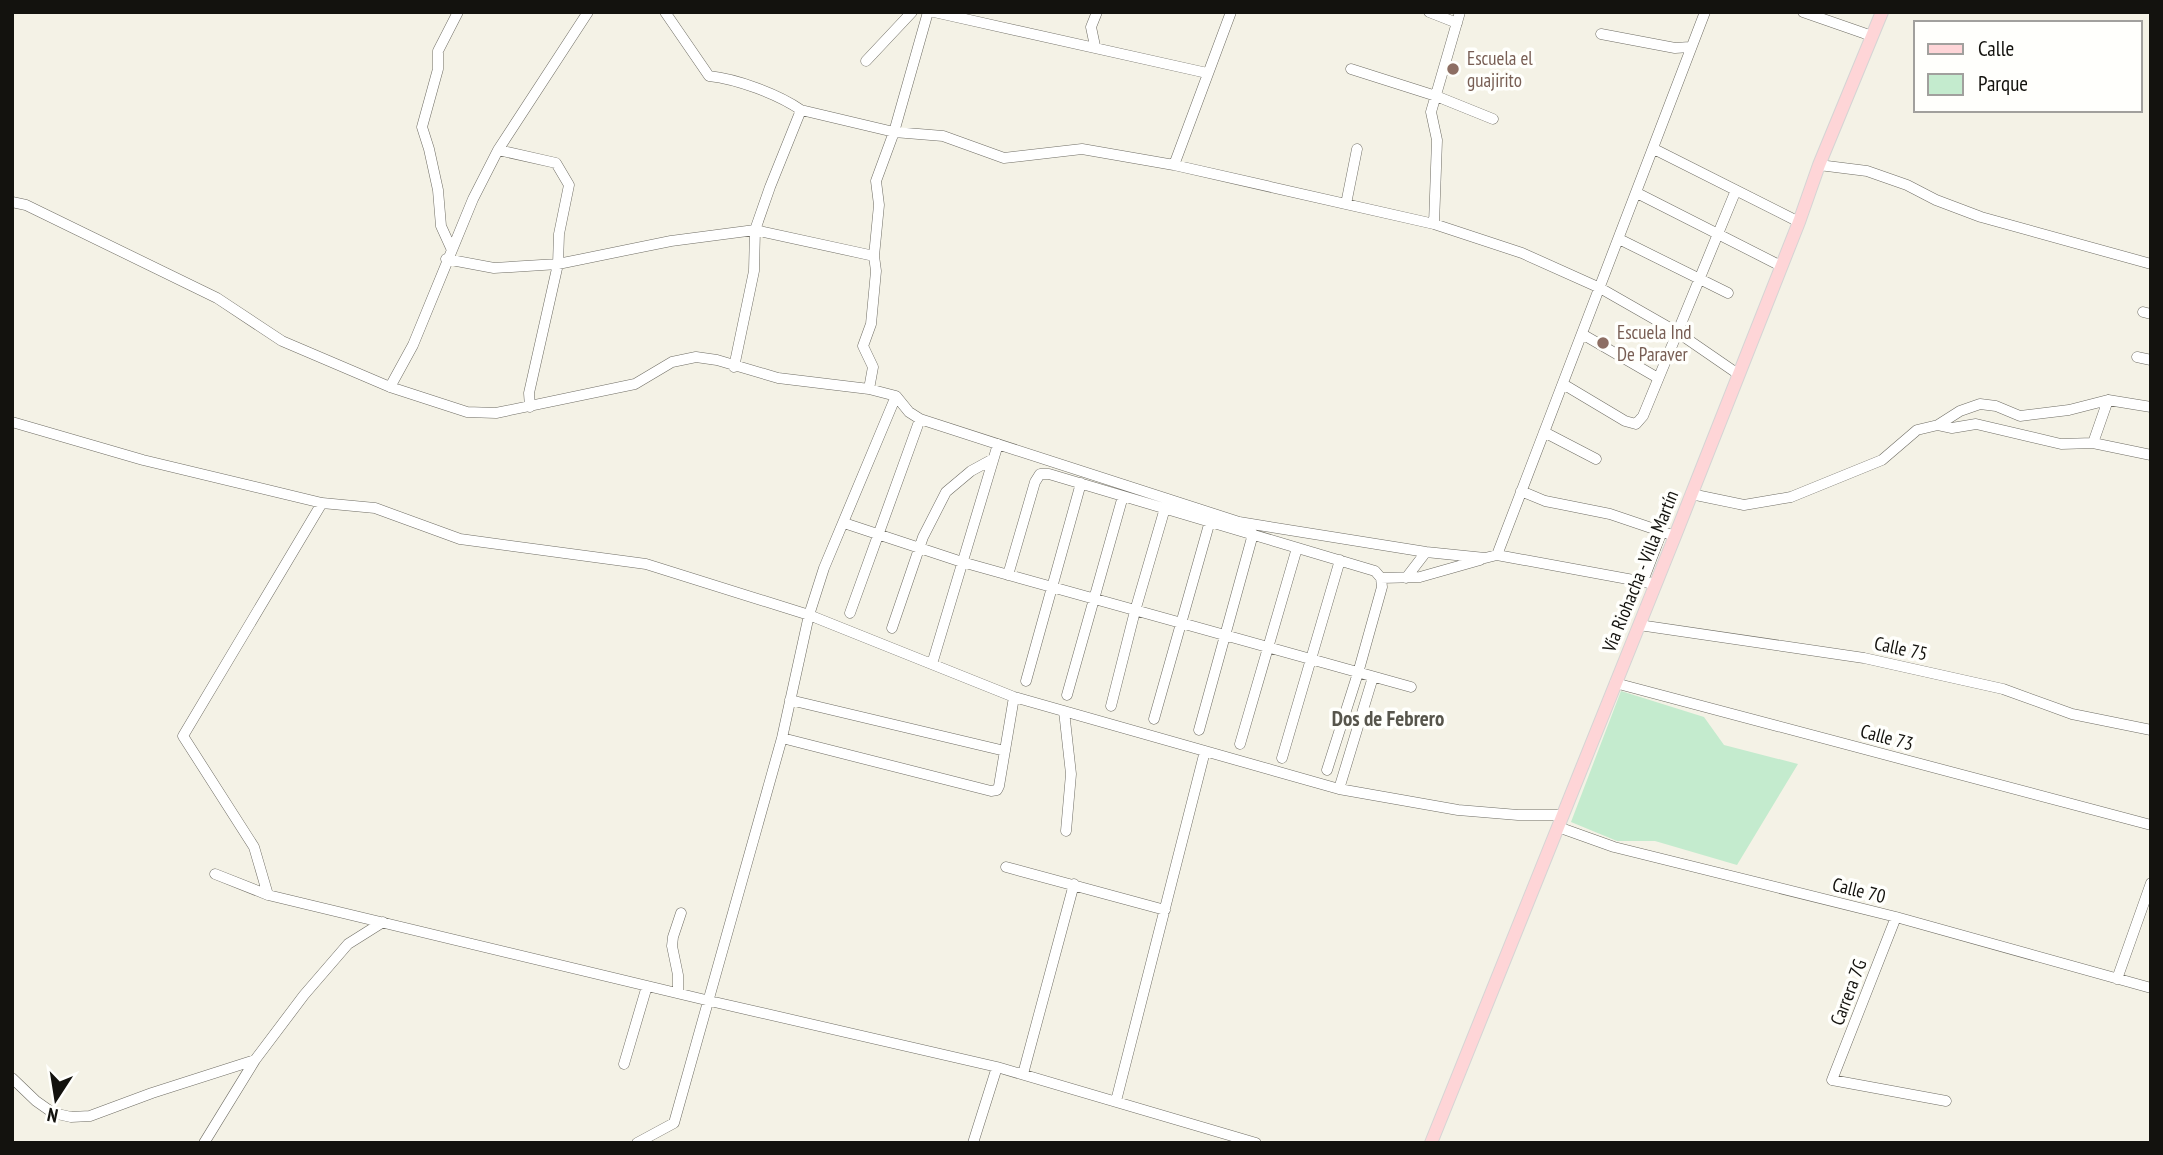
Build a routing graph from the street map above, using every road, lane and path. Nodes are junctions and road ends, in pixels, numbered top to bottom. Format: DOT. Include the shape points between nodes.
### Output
graph roads {
  1 [pos="458,12"];
  2 [pos="588,12"];
  3 [pos="665,12"];
  4 [pos="912,12"];
  5 [pos="928,12"];
  6 [pos="934,12"];
  7 [pos="1097,12"];
  8 [pos="1231,12"];
  9 [pos="1429,12"];
  10 [pos="1705,12"];
  11 [pos="1803,12"];
  12 [pos="1882,12"];
  13 [pos="1458,17"];
  14 [pos="1601,34"];
  15 [pos="1872,36"];
  16 [pos="1095,46"];
  17 [pos="1690,47"];
  18 [pos="866,61"];
  19 [pos="1351,69"];
  20 [pos="1207,73"];
  21 [pos="1436,96"];
  22 [pos="801,110"];
  23 [pos="1493,119"];
  24 [pos="894,132"];
  25 [pos="1357,149"];
  26 [pos="1654,149"];
  27 [pos="498,150"];
  28 [pos="1174,164"];
  29 [pos="1819,165"];
  30 [pos="1736,190"];
  31 [pos="1637,193"];
  32 [pos="12,202"];
  33 [pos="1346,204"];
  34 [pos="1798,222"];
  35 [pos="1434,224"];
  36 [pos="755,230"];
  37 [pos="1717,235"];
  38 [pos="1619,239"];
  39 [pos="451,248"];
  40 [pos="874,256"];
  41 [pos="446,259"];
  42 [pos="558,264"];
  43 [pos="2151,264"];
  44 [pos="1781,266"];
  45 [pos="1699,279"];
  46 [pos="1600,288"];
  47 [pos="1728,293"];
  48 [pos="1677,332"];
  49 [pos="1582,334"];
  50 [pos="2137,358"];
  51 [pos="2151,360"];
  52 [pos="734,367"];
  53 [pos="1738,374"];
  54 [pos="1658,378"];
  55 [pos="1563,384"];
  56 [pos="390,387"];
  57 [pos="869,389"];
  58 [pos="897,396"];
  59 [pos="2108,400"];
  60 [pos="530,407"];
  61 [pos="2151,407"];
  62 [pos="920,419"];
  63 [pos="12,422"];
  64 [pos="1938,425"];
  65 [pos="1544,432"];
  66 [pos="2093,443"];
  67 [pos="998,444"];
  68 [pos="2151,455"];
  69 [pos="993,459"];
  70 [pos="1597,459"];
  71 [pos="1081,483"];
  72 [pos="1521,491"];
  73 [pos="1691,494"];
  74 [pos="1123,496"];
  75 [pos="322,503"];
  76 [pos="1165,508"];
  77 [pos="1210,522"];
  78 [pos="844,523"];
  79 [pos="1662,531"];
  80 [pos="879,534"];
  81 [pos="1253,534"];
  82 [pos="1675,536"];
  83 [pos="920,548"];
  84 [pos="1297,548"];
  85 [pos="1426,552"];
  86 [pos="1497,555"];
  87 [pos="1485,558"];
  88 [pos="1340,560"];
  89 [pos="962,562"];
  90 [pos="1008,575"];
  91 [pos="1381,578"];
  92 [pos="1406,578"];
  93 [pos="1649,582"];
  94 [pos="1052,587"];
  95 [pos="1094,599"];
  96 [pos="1135,611"];
  97 [pos="850,614"];
  98 [pos="809,615"];
  99 [pos="1181,623"];
  100 [pos="1639,625"];
  101 [pos="892,628"];
  102 [pos="1224,635"];
  103 [pos="1269,648"];
  104 [pos="1311,660"];
  105 [pos="932,664"];
  106 [pos="1358,673"];
  107 [pos="1373,677"];
  108 [pos="1026,681"];
  109 [pos="1615,683"];
  110 [pos="1411,687"];
  111 [pos="1067,695"];
  112 [pos="1014,696"];
  113 [pos="790,700"];
  114 [pos="1111,706"];
  115 [pos="1064,711"];
  116 [pos="1154,719"];
  117 [pos="1199,730"];
  118 [pos="2151,730"];
  119 [pos="782,738"];
  120 [pos="1240,744"];
  121 [pos="1005,751"];
  122 [pos="1205,751"];
  123 [pos="1282,758"];
  124 [pos="1327,770"];
  125 [pos="1339,789"];
  126 [pos="1560,821"];
  127 [pos="2151,825"];
  128 [pos="1066,831"];
  129 [pos="1006,867"];
  130 [pos="215,874"];
  131 [pos="2151,883"];
  132 [pos="1074,884"];
  133 [pos="268,895"];
  134 [pos="1165,910"];
  135 [pos="681,913"];
  136 [pos="1896,917"];
  137 [pos="383,922"];
  138 [pos="2117,979"];
  139 [pos="647,986"];
  140 [pos="2151,988"];
  141 [pos="678,993"];
  142 [pos="710,1001"];
  143 [pos="256,1060"];
  144 [pos="624,1064"];
  145 [pos="997,1066"];
  146 [pos="1023,1074"];
  147 [pos="12,1078"];
  148 [pos="1116,1101"];
  149 [pos="1947,1101"];
  150 [pos="204,1143"];
  151 [pos="637,1143"];
  152 [pos="973,1143"];
  153 [pos="1256,1143"];
  154 [pos="1431,1143"];
  1 -- 39 [label="street" via="438,51 438,69 422,127 438,190 440,226"];
  2 -- 27 [label="street"];
  3 -- 22 [label="street" via="709,76 726,77"];
  4 -- 18 [label="street"];
  5 -- 24 [label="street"];
  6 -- 16 [label="street"];
  7 -- 16 [label="street" via="1091,27"];
  8 -- 20 [label="street"];
  9 -- 13 [label="street"];
  10 -- 17 [label="street"];
  11 -- 15 [label="street"];
  12 -- 15 [label="main road, Vía Riohacha - Villa Martín"];
  13 -- 21 [label="street"];
  14 -- 17 [label="street"];
  15 -- 29 [label="main road, Vía Riohacha - Villa Martín"];
  16 -- 20 [label="street"];
  17 -- 26 [label="street"];
  19 -- 21 [label="street"];
  20 -- 28 [label="street"];
  21 -- 23 [label="street"];
  21 -- 35 [label="street" via="1432,112 1437,140"];
  22 -- 24 [label="street"];
  22 -- 36 [label="street"];
  24 -- 28 [label="street" via="943,136 1004,158 1082,149"];
  24 -- 40 [label="street" via="876,181 879,205"];
  25 -- 33 [label="street"];
  26 -- 30 [label="street"];
  26 -- 31 [label="street"];
  27 -- 39 [label="street"];
  27 -- 42 [label="street" via="556,163 569,185"];
  28 -- 33 [label="street"];
  29 -- 34 [label="main road, Vía Riohacha - Villa Martín"];
  29 -- 43 [label="street" via="1867,171 1980,217"];
  30 -- 34 [label="street"];
  30 -- 37 [label="street"];
  31 -- 37 [label="street"];
  31 -- 38 [label="street"];
  32 -- 56 [label="street" via="217,298 282,341"];
  33 -- 35 [label="street"];
  34 -- 44 [label="main road, Vía Riohacha - Villa Martín"];
  35 -- 46 [label="street" via="1522,253"];
  36 -- 40 [label="street"];
  36 -- 42 [label="street"];
  36 -- 52 [label="street" via="754,271"];
  37 -- 44 [label="street"];
  37 -- 45 [label="street"];
  38 -- 45 [label="street"];
  38 -- 46 [label="street"];
  39 -- 41 [label="street"];
  40 -- 57 [label="street" via="871,324 863,346 873,367"];
  41 -- 42 [label="street" via="494,268"];
  41 -- 56 [label="street" via="413,345"];
  42 -- 60 [label="street" via="529,393"];
  44 -- 53 [label="main road, Vía Riohacha - Villa Martín"];
  45 -- 47 [label="street"];
  45 -- 48 [label="street"];
  46 -- 48 [label="street"];
  46 -- 49 [label="street"];
  48 -- 53 [label="street"];
  48 -- 54 [label="street"];
  49 -- 54 [label="street"];
  49 -- 55 [label="street"];
  50 -- 51 [label="street"];
  52 -- 57 [label="street" via="778,378"];
  52 -- 60 [label="street" via="696,357 672,362 635,384"];
  53 -- 73 [label="main road, Vía Riohacha - Villa Martín"];
  54 -- 55 [label="street" via="1636,424"];
  55 -- 65 [label="street"];
  56 -- 60 [label="street" via="467,412"];
  57 -- 58 [label="street"];
  58 -- 62 [label="street"];
  58 -- 78 [label="street"];
  59 -- 61 [label="street"];
  59 -- 64 [label="street" via="2020,416 1980,404"];
  59 -- 66 [label="street"];
  62 -- 67 [label="street"];
  62 -- 80 [label="street"];
  63 -- 75 [label="street, Calle 70" via="143,460"];
  64 -- 66 [label="street" via="1976,424 2061,444"];
  64 -- 73 [label="street" via="1917,430 1882,460 1791,497 1744,505"];
  65 -- 70 [label="street"];
  65 -- 72 [label="street"];
  66 -- 68 [label="street"];
  67 -- 69 [label="street"];
  67 -- 85 [label="street" via="1239,522"];
  69 -- 83 [label="street" via="946,492"];
  69 -- 89 [label="street"];
  71 -- 74 [label="street"];
  71 -- 90 [label="street" via="1040,474"];
  71 -- 94 [label="street"];
  72 -- 79 [label="street"];
  72 -- 86 [label="street"];
  73 -- 82 [label="main road, Vía Riohacha - Villa Martín"];
  74 -- 76 [label="street"];
  74 -- 95 [label="street"];
  75 -- 98 [label="street, Calle 70" via="375,508 460,539 646,564"];
  75 -- 133 [label="street" via="183,736 254,847"];
  76 -- 77 [label="street"];
  76 -- 96 [label="street"];
  77 -- 81 [label="street"];
  77 -- 99 [label="street"];
  78 -- 80 [label="street"];
  78 -- 98 [label="street"];
  79 -- 82 [label="street"];
  79 -- 93 [label="street"];
  80 -- 83 [label="street"];
  80 -- 97 [label="street"];
  81 -- 84 [label="street"];
  81 -- 102 [label="street"];
  82 -- 93 [label="main road, Vía Riohacha - Villa Martín"];
  83 -- 89 [label="street"];
  83 -- 101 [label="street"];
  84 -- 88 [label="street"];
  84 -- 103 [label="street"];
  85 -- 87 [label="street"];
  85 -- 92 [label="street"];
  86 -- 87 [label="street"];
  86 -- 93 [label="street"];
  87 -- 92 [label="street" via="1435,575"];
  88 -- 91 [label="street" via="1375,571"];
  88 -- 104 [label="street"];
  89 -- 90 [label="street"];
  89 -- 105 [label="street"];
  90 -- 94 [label="street"];
  91 -- 92 [label="street"];
  91 -- 106 [label="street"];
  93 -- 100 [label="main road, Vía Riohacha - Villa Martín"];
  94 -- 95 [label="street"];
  94 -- 108 [label="street"];
  95 -- 96 [label="street"];
  95 -- 111 [label="street"];
  96 -- 99 [label="street"];
  96 -- 114 [label="street"];
  98 -- 105 [label="street, Calle 70"];
  98 -- 113 [label="street"];
  99 -- 102 [label="street"];
  99 -- 116 [label="street"];
  100 -- 109 [label="main road, Vía Riohacha - Villa Martín"];
  100 -- 118 [label="street, Calle 75" via="1875,660 2003,689 2072,714"];
  102 -- 103 [label="street"];
  102 -- 117 [label="street"];
  103 -- 104 [label="street"];
  103 -- 120 [label="street"];
  104 -- 106 [label="street"];
  104 -- 123 [label="street"];
  105 -- 112 [label="street, Calle 70"];
  106 -- 107 [label="street"];
  106 -- 124 [label="street"];
  107 -- 110 [label="street"];
  107 -- 125 [label="street"];
  109 -- 126 [label="main road, Vía Riohacha - Villa Martín"];
  109 -- 127 [label="street, Calle 73"];
  112 -- 115 [label="street, Calle 70"];
  112 -- 121 [label="street"];
  113 -- 119 [label="street"];
  113 -- 121 [label="street"];
  115 -- 122 [label="street, Calle 70"];
  115 -- 128 [label="street" via="1071,774"];
  119 -- 121 [label="street" via="991,791 999,786"];
  119 -- 142 [label="street"];
  122 -- 125 [label="street, Calle 70"];
  122 -- 134 [label="street"];
  125 -- 126 [label="street, Calle 70" via="1458,810"];
  126 -- 136 [label="street, Calle 70" via="1627,850"];
  126 -- 154 [label="main road, Vía Riohacha - Villa Martín"];
  129 -- 132 [label="street"];
  130 -- 133 [label="street"];
  131 -- 138 [label="street"];
  132 -- 134 [label="street"];
  132 -- 146 [label="street"];
  133 -- 137 [label="street"];
  134 -- 148 [label="street"];
  135 -- 141 [label="street" via="672,947"];
  136 -- 138 [label="street, Calle 70"];
  136 -- 149 [label="street, Carrera 7G" via="1832,1080"];
  137 -- 139 [label="street"];
  137 -- 143 [label="street" via="348,944"];
  138 -- 140 [label="street, Calle 70"];
  139 -- 141 [label="street"];
  139 -- 144 [label="street"];
  141 -- 142 [label="street"];
  142 -- 145 [label="street"];
  142 -- 151 [label="street" via="674,1123"];
  143 -- 147 [label="street" via="90,1116 53,1113"];
  143 -- 150 [label="street"];
  145 -- 146 [label="street"];
  145 -- 152 [label="street"];
  146 -- 148 [label="street"];
  148 -- 153 [label="street"];
}
